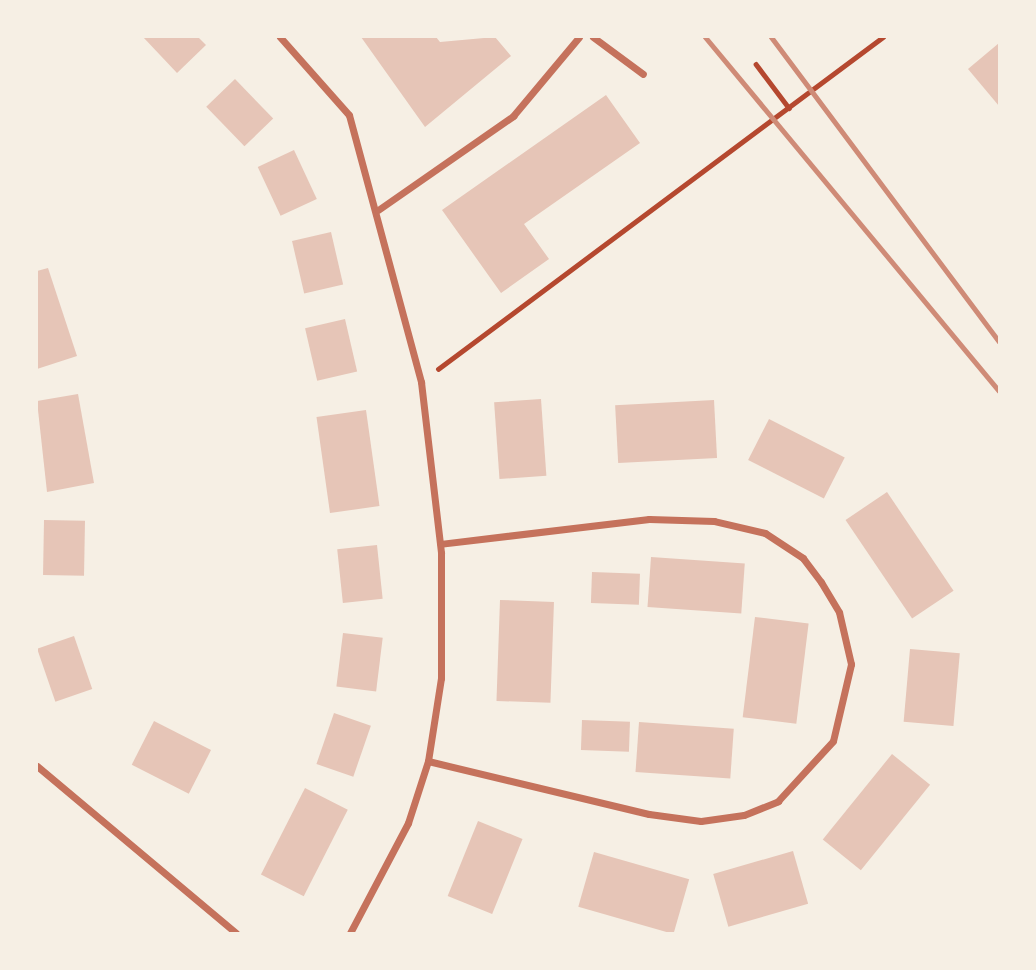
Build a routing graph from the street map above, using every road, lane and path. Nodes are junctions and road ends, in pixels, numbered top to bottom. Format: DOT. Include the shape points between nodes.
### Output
graph roads {
  1 [pos="280,37"];
  2 [pos="579,37"];
  3 [pos="593,37"];
  4 [pos="883,37"];
  5 [pos="756,64"];
  6 [pos="643,74"];
  7 [pos="789,108"];
  8 [pos="378,210"];
  9 [pos="421,382"];
  10 [pos="440,544"];
  11 [pos="428,761"];
  12 [pos="37,766"];
  13 [pos="236,933"];
  14 [pos="351,933"];
  1 -- 8 [label="street" via="349,115"];
  2 -- 8 [label="street" via="513,116"];
  3 -- 6 [label="street"];
  4 -- 7 [label="path"];
  5 -- 7 [label="path"];
  7 -- 9 [label="path"];
  8 -- 9 [label="street"];
  9 -- 10 [label="street"];
  10 -- 11 [label="street" via="441,678"];
  10 -- 11 [label="street" via="649,519 715,521 765,533 803,558 821,582 839,612 851,664 833,741 778,802 744,815 701,821 649,814"];
  11 -- 14 [label="street" via="408,823"];
  12 -- 13 [label="street"];
}
